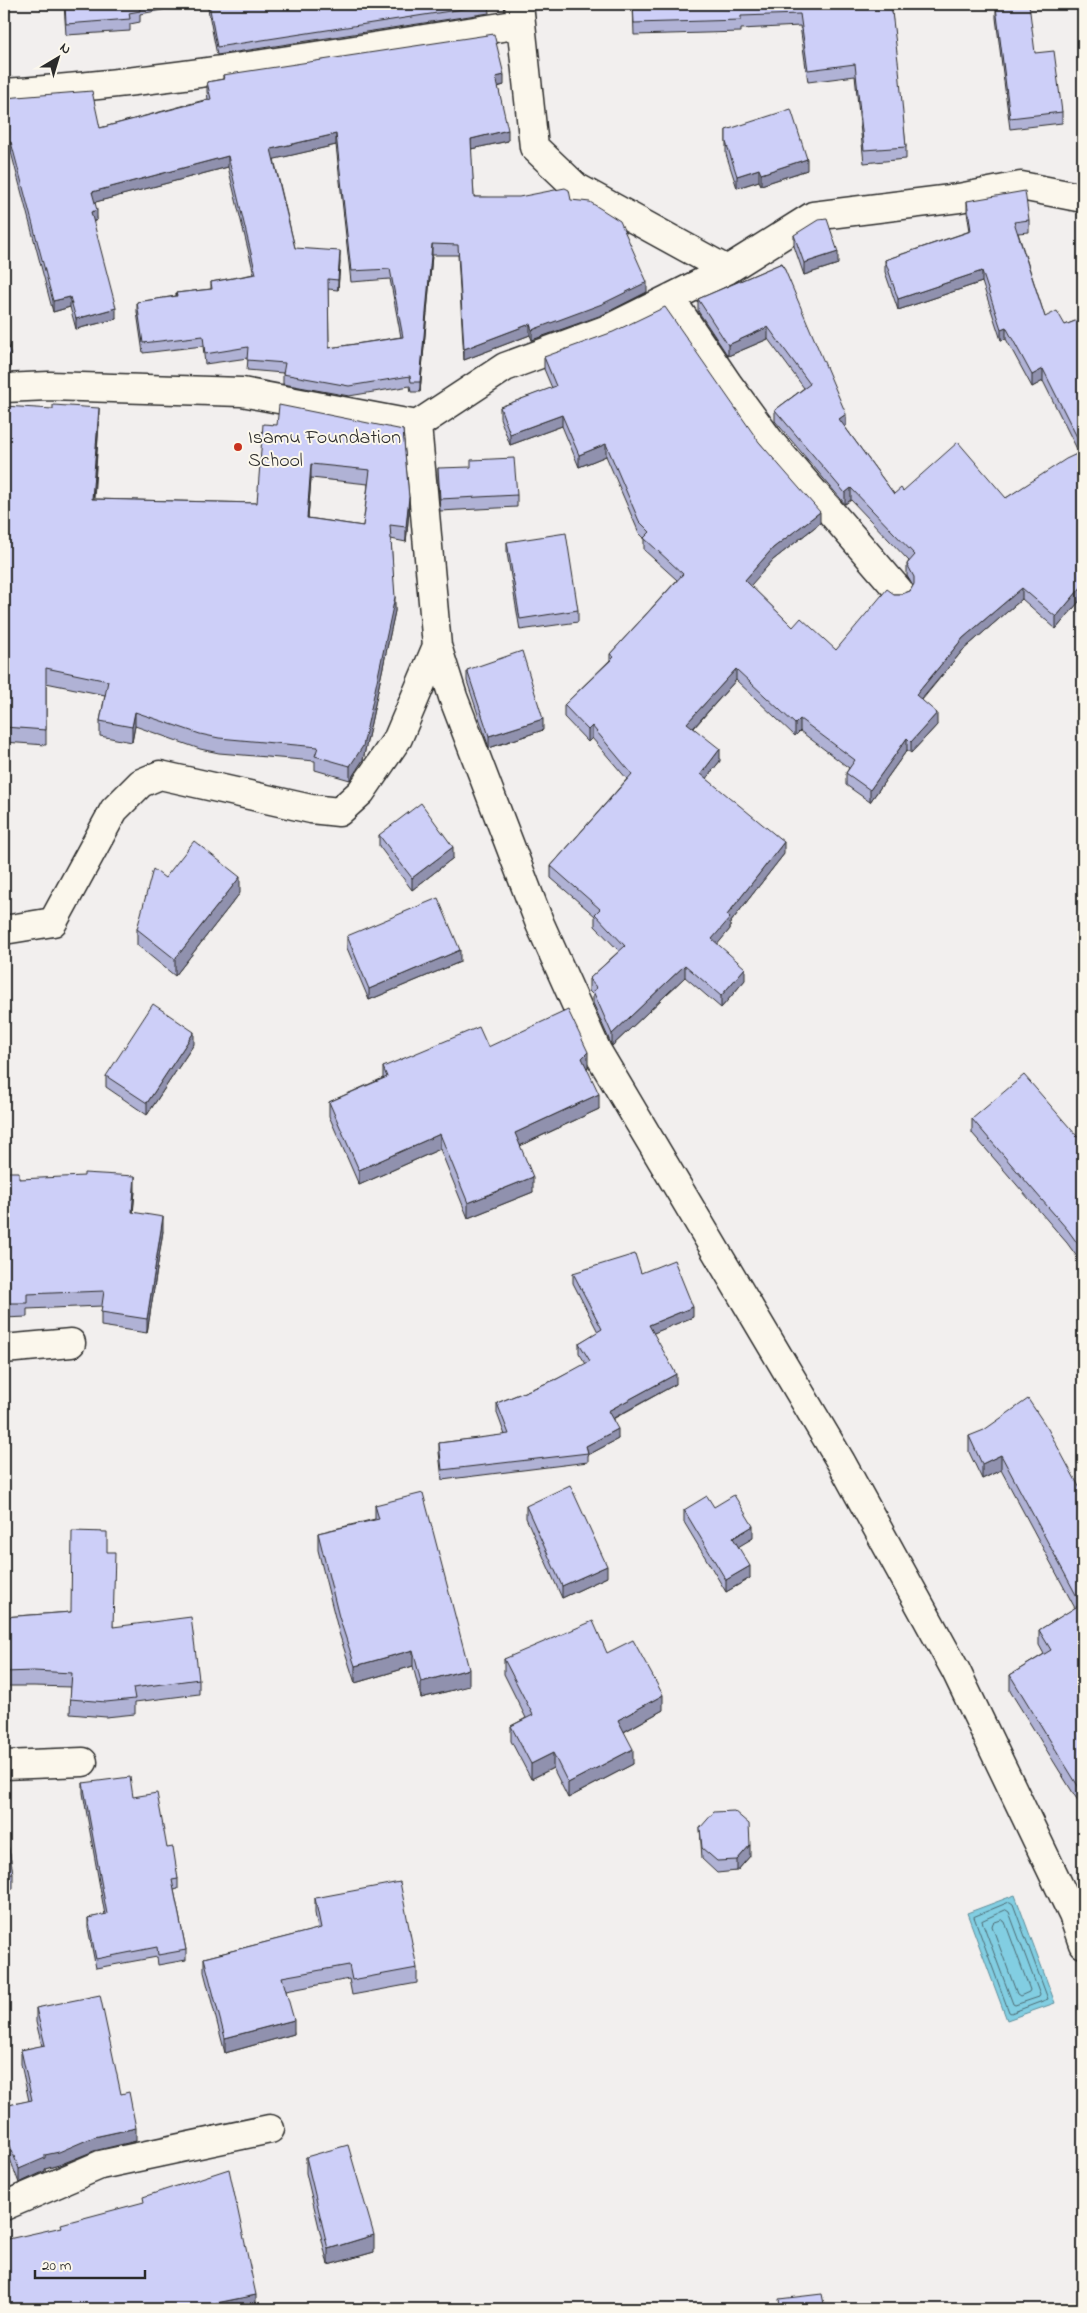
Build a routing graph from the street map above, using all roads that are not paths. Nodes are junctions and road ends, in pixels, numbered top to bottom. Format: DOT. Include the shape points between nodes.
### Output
graph roads {
  1 [pos="520,14"];
  2 [pos="4,93"];
  3 [pos="1083,198"];
  4 [pos="726,270"];
  5 [pos="670,298"];
  6 [pos="4,388"];
  7 [pos="416,426"];
  8 [pos="899,591"];
  9 [pos="437,646"];
  10 [pos="4,930"];
  11 [pos="71,1343"];
  12 [pos="4,1349"];
  13 [pos="83,1762"];
  14 [pos="4,1765"];
  15 [pos="1083,1944"];
  16 [pos="270,2129"];
  17 [pos="4,2206"];
  1 -- 2 [label="street" via="265,63 95,86"];
  1 -- 4 [label="street" via="534,147 576,187"];
  3 -- 4 [label="street" via="1021,186 959,198 813,216"];
  4 -- 5 [label="street"];
  5 -- 7 [label="street" via="608,329 505,367"];
  5 -- 8 [label="street" via="772,444"];
  6 -- 7 [label="street" via="49,386 242,392"];
  7 -- 9 [label="street"];
  9 -- 10 [label="street" via="398,738 361,792 339,812 311,809 160,775 141,783 114,810 53,922"];
  9 -- 15 [label="street" via="453,697 540,924 596,1051 841,1462 956,1671 1073,1915"];
  11 -- 12 [label="street"];
  13 -- 14 [label="street"];
  16 -- 17 [label="street" via="100,2166"];
}
